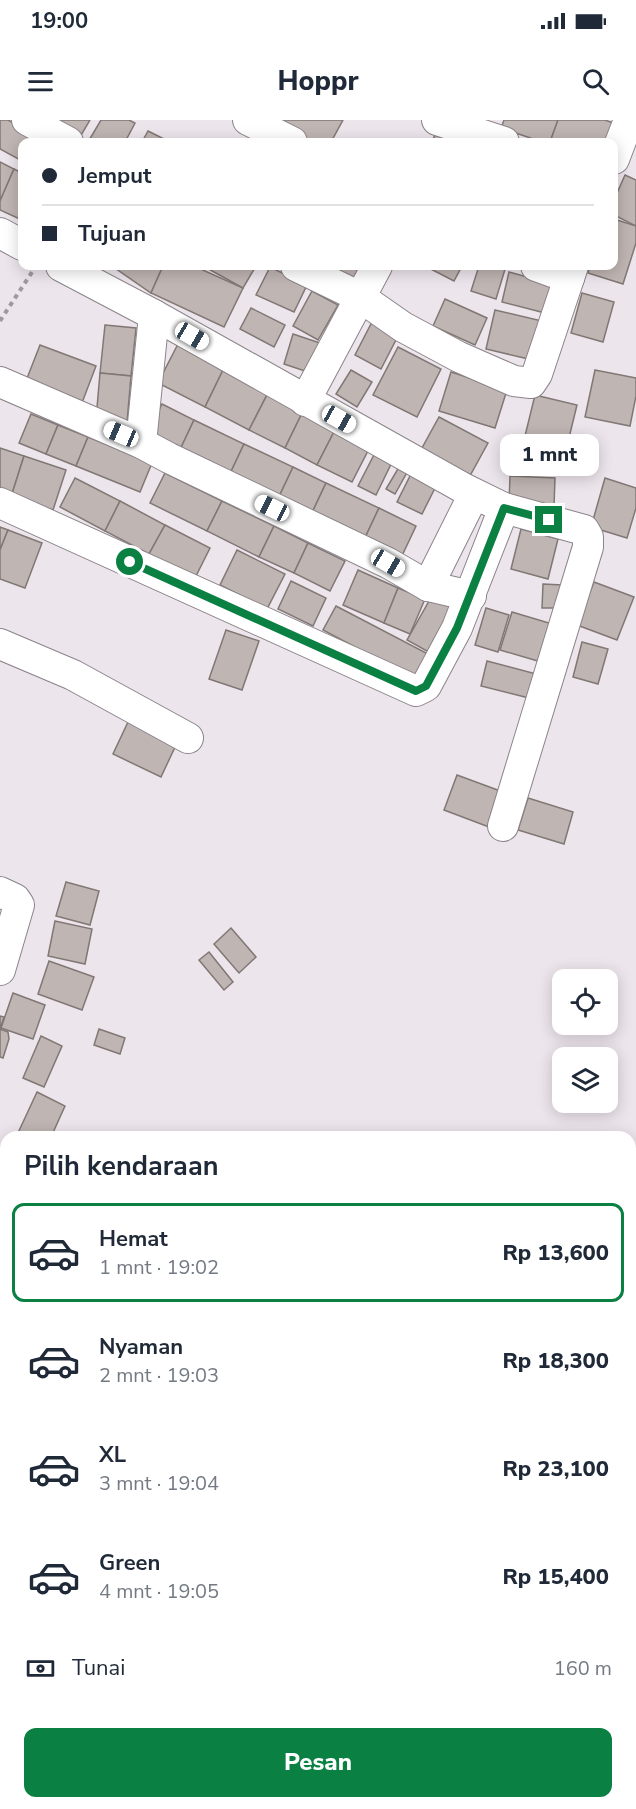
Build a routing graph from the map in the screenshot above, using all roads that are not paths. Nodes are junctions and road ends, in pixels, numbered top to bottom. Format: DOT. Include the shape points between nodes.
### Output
graph roads {
  1 [pos="27,120"];
  2 [pos="437,120"];
  3 [pos="629,120"];
  4 [pos="253,121"];
  5 [pos="61,138"];
  6 [pos="285,138"];
  7 [pos="492,138"];
  8 [pos="618,149"];
  9 [pos="0,233"];
  10 [pos="18,243"];
  11 [pos="69,270"];
  12 [pos="304,270"];
  13 [pos="375,270"];
  14 [pos="571,272"];
  15 [pos="360,297"];
  16 [pos="154,315"];
  17 [pos="0,382"];
  18 [pos="305,400"];
  19 [pos="141,442"];
  20 [pos="474,494"];
  21 [pos="0,503"];
  22 [pos="504,508"];
  23 [pos="428,586"];
  24 [pos="471,596"];
  25 [pos="0,644"];
  26 [pos="188,738"];
  27 [pos="503,826"];
  28 [pos="0,892"];
  29 [pos="0,970"];
  1 -- 5 [label="street"];
  2 -- 7 [label="street"];
  3 -- 8 [label="street"];
  4 -- 6 [label="street"];
  9 -- 10 [label="street"];
  11 -- 16 [label="street"];
  12 -- 15 [label="street"];
  13 -- 15 [label="street"];
  14 -- 15 [label="street" via="537,374 531,383 524,384 459,357"];
  15 -- 18 [label="street"];
  16 -- 18 [label="street"];
  16 -- 19 [label="street"];
  17 -- 19 [label="street"];
  18 -- 20 [label="street"];
  19 -- 23 [label="street"];
  20 -- 22 [label="street"];
  20 -- 23 [label="street"];
  21 -- 24 [label="street" via="416,691 426,686"];
  22 -- 24 [label="street"];
  22 -- 27 [label="street" via="584,530 588,547"];
  23 -- 24 [label="street"];
  25 -- 26 [label="street" via="74,675"];
  28 -- 29 [label="street" via="19,905"];
}
